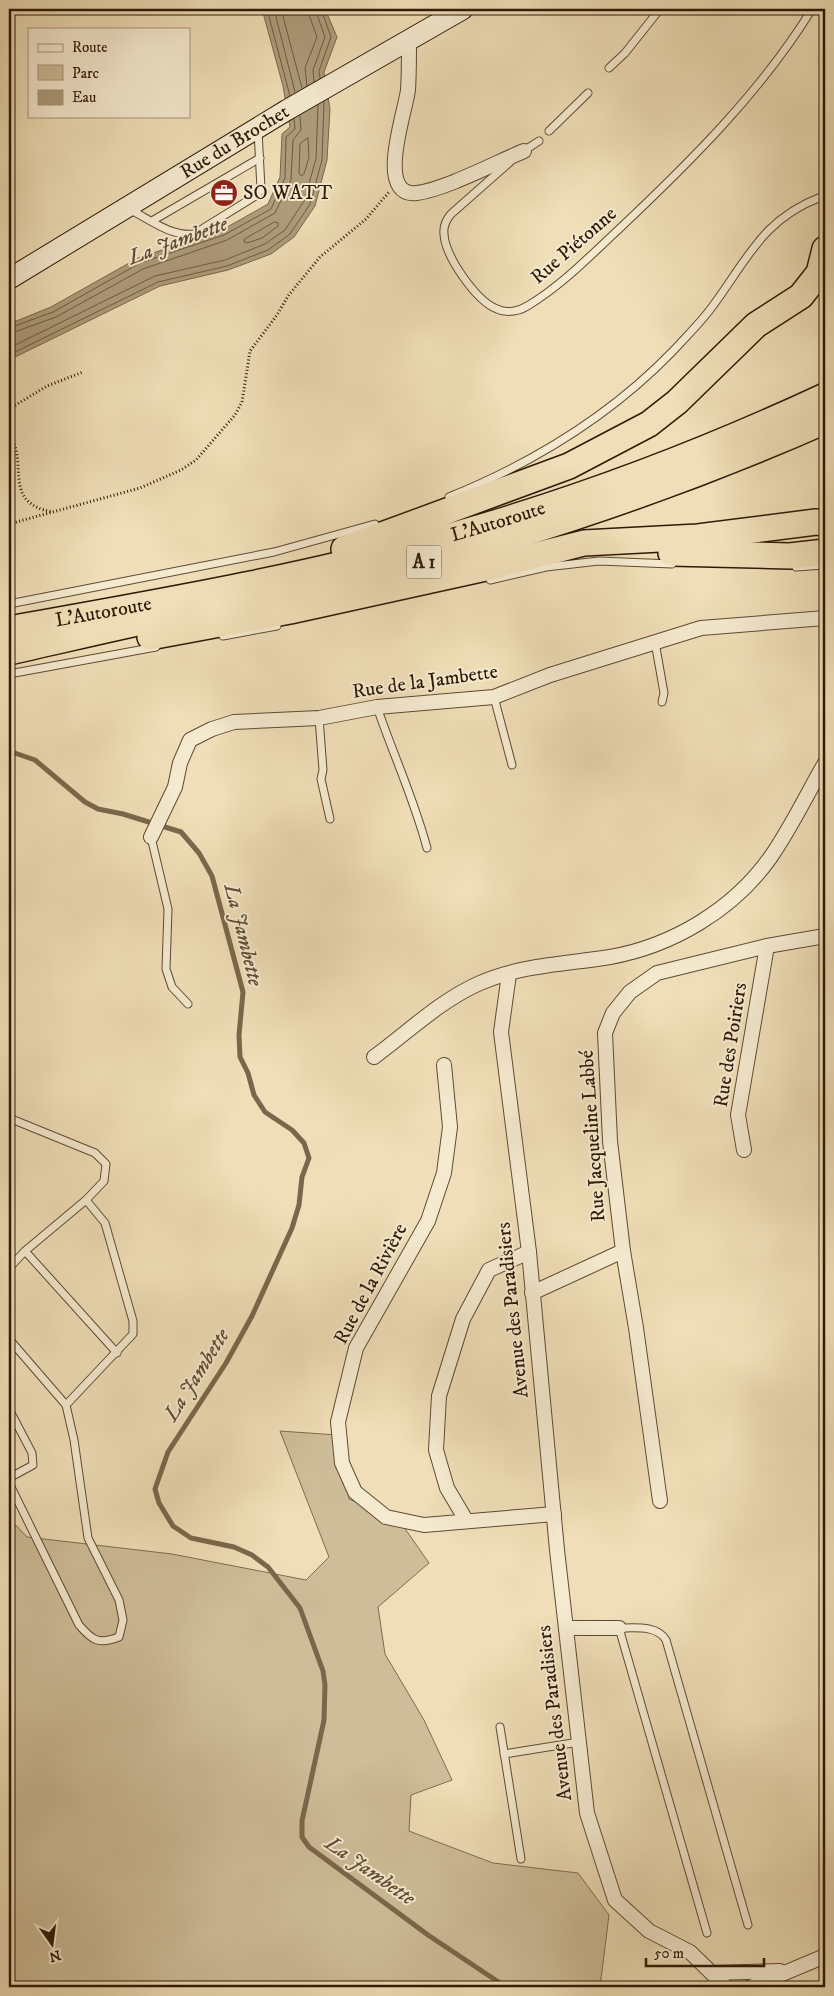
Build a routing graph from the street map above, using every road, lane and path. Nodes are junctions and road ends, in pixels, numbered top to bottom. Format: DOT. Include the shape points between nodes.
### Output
graph roads {
  1 [pos="463,9"];
  2 [pos="660,9"];
  3 [pos="812,9"];
  4 [pos="409,41"];
  5 [pos="609,68"];
  6 [pos="588,93"];
  7 [pos="258,128"];
  8 [pos="549,131"];
  9 [pos="539,141"];
  10 [pos="524,151"];
  11 [pos="260,158"];
  12 [pos="398,182"];
  13 [pos="821,197"];
  14 [pos="126,207"];
  15 [pos="152,221"];
  16 [pos="825,249"];
  17 [pos="9,279"];
  18 [pos="83,372"];
  19 [pos="825,396"];
  20 [pos="9,409"];
  21 [pos="825,420"];
  22 [pos="9,435"];
  23 [pos="444,499"];
  24 [pos="53,512"];
  25 [pos="383,522"];
  26 [pos="821,523"];
  27 [pos="9,524"];
  28 [pos="825,552"];
  29 [pos="684,564"];
  30 [pos="825,565"];
  31 [pos="786,567"];
  32 [pos="484,574"];
  33 [pos="184,596"];
  34 [pos="9,604"];
  35 [pos="825,618"];
  36 [pos="283,624"];
  37 [pos="9,629"];
  38 [pos="210,638"];
  39 [pos="655,642"];
  40 [pos="163,646"];
  41 [pos="9,652"];
  42 [pos="9,657"];
  43 [pos="9,674"];
  44 [pos="494,697"];
  45 [pos="662,702"];
  46 [pos="377,707"];
  47 [pos="319,718"];
  48 [pos="825,763"];
  49 [pos="512,765"];
  50 [pos="330,819"];
  51 [pos="151,837"];
  52 [pos="427,848"];
  53 [pos="825,936"];
  54 [pos="767,946"];
  55 [pos="509,974"];
  56 [pos="188,1004"];
  57 [pos="374,1057"];
  58 [pos="444,1065"];
  59 [pos="9,1118"];
  60 [pos="744,1150"];
  61 [pos="86,1200"];
  62 [pos="25,1250"];
  63 [pos="623,1251"];
  64 [pos="528,1252"];
  65 [pos="9,1268"];
  66 [pos="532,1293"];
  67 [pos="9,1339"];
  68 [pos="117,1353"];
  69 [pos="66,1405"];
  70 [pos="9,1409"];
  71 [pos="9,1478"];
  72 [pos="9,1483"];
  73 [pos="660,1501"];
  74 [pos="554,1514"];
  75 [pos="466,1520"];
  76 [pos="566,1628"];
  77 [pos="619,1628"];
  78 [pos="500,1727"];
  79 [pos="579,1742"];
  80 [pos="504,1754"];
  81 [pos="521,1858"];
  82 [pos="748,1925"];
  83 [pos="706,1933"];
  84 [pos="825,1956"];
  85 [pos="788,1970"];
  86 [pos="712,1973"];
  87 [pos="726,1987"];
  88 [pos="751,1987"];
  1 -- 4 [label="main road, Rue du Brochet"];
  2 -- 5 [label="lane"];
  3 -- 10 [label="lane, Rue Piétonne" via="742,104 676,175 569,276 528,306 512,312 497,310 480,299 453,261 444,234 445,222 451,214"];
  4 -- 7 [label="main road, Rue du Brochet"];
  4 -- 12 [label="street" via="408,90 393,159"];
  6 -- 8 [label="lane"];
  7 -- 11 [label="lane"];
  7 -- 14 [label="main road, Rue du Brochet"];
  9 -- 10 [label="lane, Rue Piétonne"];
  10 -- 12 [label="street" via="417,193 409,192"];
  11 -- 15 [label="lane"];
  11 -- 15 [label="lane" via="261,189 257,195 194,234 173,232"];
  12 -- 24 [label="path" via="366,219 320,257 288,296 250,350 242,402 235,415 196,460 160,480"];
  13 -- 23 [label="lane" via="796,208 766,230 708,312 673,351 624,397 562,441 489,481"];
  14 -- 15 [label="lane"];
  14 -- 17 [label="main road, Rue du Brochet"];
  16 -- 33 [label="highway" via="819,273 801,296 756,325 677,402 620,441 569,466 332,553"];
  18 -- 20 [label="path" via="47,386"];
  19 -- 33 [label="highway, L'Autoroute / A 1" via="600,490 460,534 339,564"];
  21 -- 41 [label="highway, L'Autoroute / A 1" via="703,472 485,546 346,582"];
  22 -- 24 [label="path" via="15,449 18,482 26,502 36,509"];
  24 -- 27 [label="path"];
  25 -- 34 [label="lane" via="274,552"];
  26 -- 32 [label="highway" via="698,537 584,543"];
  28 -- 32 [label="highway" via="790,556 588,552"];
  29 -- 32 [label="lane" via="599,561"];
  30 -- 31 [label="lane"];
  32 -- 42 [label="highway" via="419,582 166,634"];
  33 -- 37 [label="highway, L'Autoroute / A 1"];
  35 -- 39 [label="street, Rue de la Jambette" via="702,628"];
  36 -- 38 [label="lane"];
  39 -- 44 [label="street, Rue de la Jambette" via="550,675"];
  39 -- 45 [label="lane" via="664,693"];
  40 -- 43 [label="lane"];
  44 -- 46 [label="street, Rue de la Jambette"];
  44 -- 49 [label="lane"];
  46 -- 47 [label="street, Rue de la Jambette"];
  46 -- 52 [label="lane"];
  47 -- 50 [label="lane" via="321,779"];
  47 -- 51 [label="street, Rue de la Jambette" via="234,722 190,740 180,763 175,787"];
  48 -- 55 [label="street" via="769,858 755,877 717,911 675,938 646,948"];
  51 -- 56 [label="lane" via="168,909 166,969 172,987"];
  53 -- 54 [label="street, Rue Jacqueline Labbé"];
  54 -- 60 [label="street, Rue des Poiriers" via="738,1115"];
  54 -- 63 [label="street, Rue Jacqueline Labbé" via="657,974 630,992 613,1013 605,1033 610,1141"];
  55 -- 57 [label="street" via="480,983 452,998"];
  55 -- 64 [label="street, Avenue des Paradisiers" via="502,1032"];
  58 -- 75 [label="street, Rue de la Rivière" via="450,1127 444,1173 428,1221 356,1348 338,1422 342,1463 355,1492 386,1517 424,1526"];
  59 -- 61 [label="lane" via="95,1153 106,1164 104,1181"];
  61 -- 62 [label="lane"];
  61 -- 68 [label="lane" via="105,1222 133,1321 133,1334"];
  62 -- 65 [label="lane"];
  62 -- 68 [label="lane"];
  63 -- 66 [label="street"];
  63 -- 73 [label="street, Rue Jacqueline Labbé"];
  64 -- 66 [label="street, Avenue des Paradisiers"];
  64 -- 75 [label="street" via="489,1270 463,1319 439,1396 436,1450 447,1488"];
  66 -- 74 [label="street, Avenue des Paradisiers"];
  67 -- 69 [label="lane"];
  68 -- 69 [label="lane"];
  69 -- 72 [label="lane" via="88,1538 120,1600 123,1620 118,1637 107,1642 91,1639 79,1625"];
  70 -- 71 [label="lane" via="32,1453 33,1465"];
  74 -- 75 [label="street, Rue de la Rivière"];
  74 -- 76 [label="street, Avenue des Paradisiers"];
  76 -- 77 [label="street"];
  76 -- 79 [label="street, Avenue des Paradisiers"];
  77 -- 82 [label="lane" via="648,1629 663,1634 666,1640"];
  77 -- 83 [label="lane"];
  78 -- 80 [label="lane"];
  79 -- 80 [label="lane"];
  79 -- 86 [label="street, Avenue des Paradisiers" via="587,1813 615,1900 648,1931 690,1952"];
  80 -- 81 [label="lane"];
  84 -- 85 [label="street"];
  85 -- 86 [label="street"];
  85 -- 88 [label="street"];
  86 -- 87 [label="street, Avenue des Paradisiers"];
}
